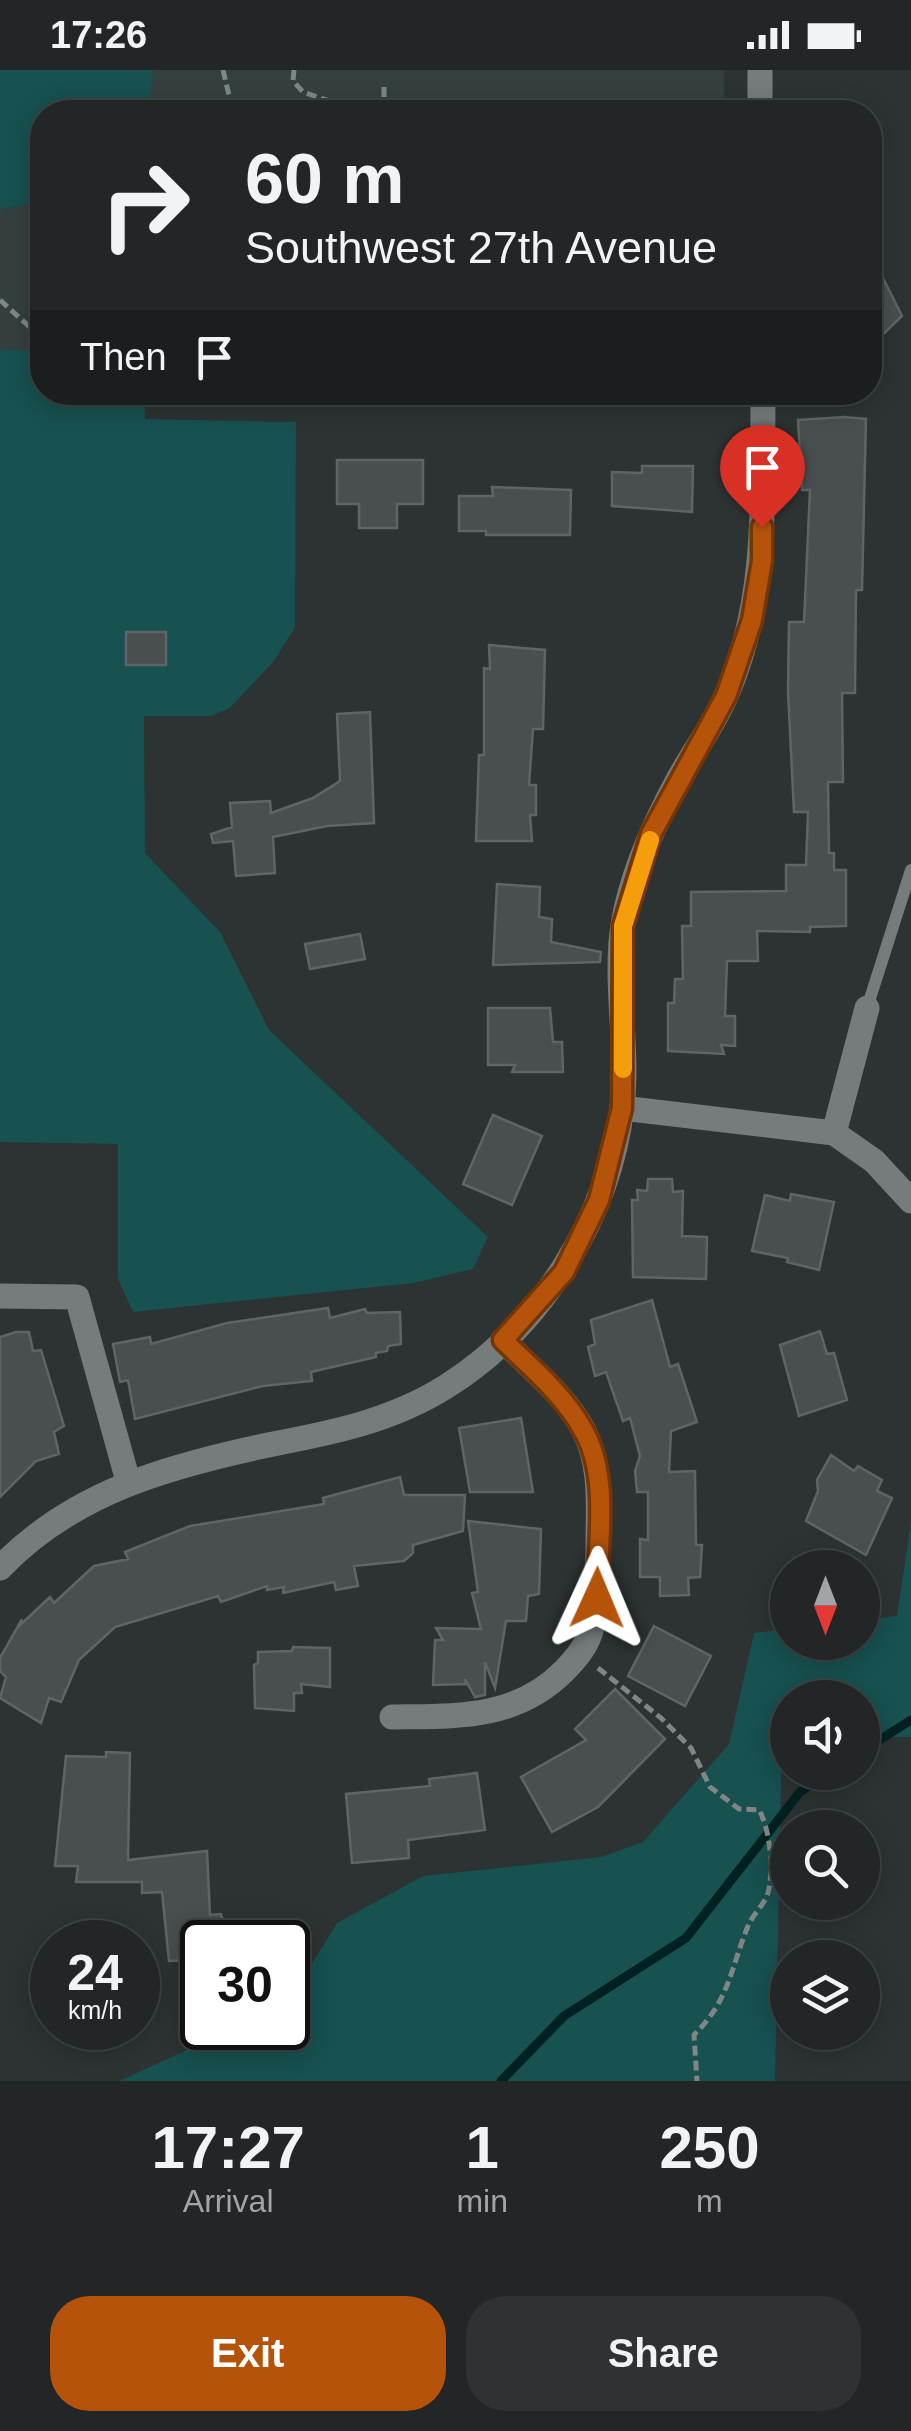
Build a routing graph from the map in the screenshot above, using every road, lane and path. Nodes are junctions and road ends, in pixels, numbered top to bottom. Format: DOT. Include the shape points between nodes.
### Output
graph roads {
  1 [pos="223,70"];
  2 [pos="294,70"];
  3 [pos="760,70"];
  4 [pos="384,84"];
  5 [pos="230,100"];
  6 [pos="326,100"];
  7 [pos="384,100"];
  8 [pos="760,100"];
  9 [pos="0,300"];
  10 [pos="30,327"];
  11 [pos="762,405"];
  12 [pos="911,870"];
  13 [pos="867,1008"];
  14 [pos="622,1108"];
  15 [pos="834,1133"];
  16 [pos="911,1201"];
  17 [pos="0,1296"];
  18 [pos="503,1340"];
  19 [pos="128,1481"];
  20 [pos="0,1568"];
  21 [pos="580,1654"];
  22 [pos="392,1717"];
  23 [pos="697,2081"];
  1 -- 5 [label="path"];
  2 -- 6 [label="path" via="293,81 303,92"];
  3 -- 8 [label="street"];
  4 -- 7 [label="path"];
  9 -- 10 [label="path"];
  11 -- 14 [label="street" via="762,561 752,620 726,696 651,834 623,926"];
  12 -- 13 [label="lane"];
  13 -- 15 [label="street"];
  14 -- 15 [label="street"];
  14 -- 18 [label="street" via="599,1200 582,1238 564,1272"];
  15 -- 16 [label="street" via="874,1161"];
  17 -- 19 [label="street" via="77,1297"];
  18 -- 19 [label="street" via="450,1385 383,1417"];
  18 -- 21 [label="street" via="582,1427 596,1466 597,1598"];
  19 -- 20 [label="street" via="46,1528"];
  21 -- 22 [label="street" via="545,1689 498,1711"];
  21 -- 23 [label="path" via="662,1718 691,1748 710,1787 739,1809 759,1810 763,1824 768,1895 750,1922 718,2012 694,2035"];
}
